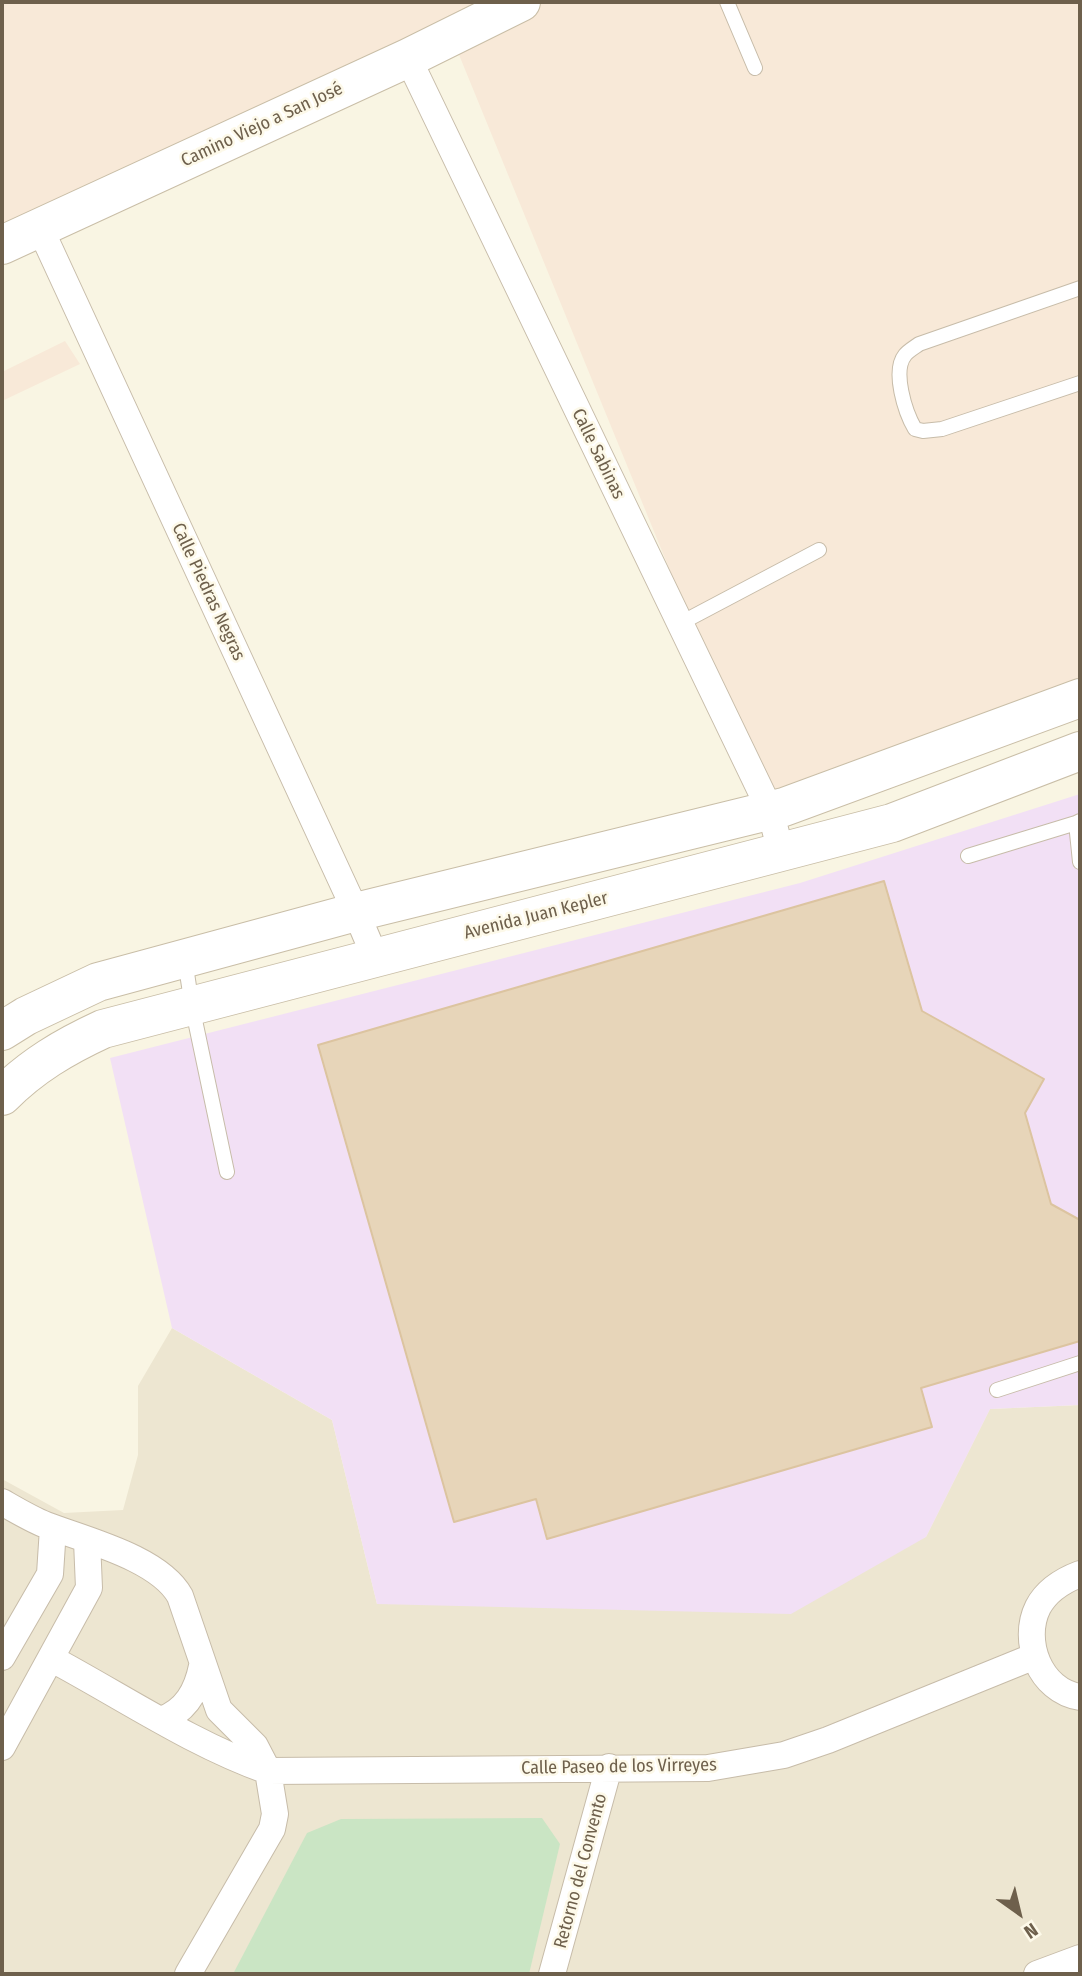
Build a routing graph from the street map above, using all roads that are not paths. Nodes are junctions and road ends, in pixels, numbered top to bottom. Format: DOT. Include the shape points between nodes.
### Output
graph roads {
  1 [pos="521,2"];
  2 [pos="727,2"];
  3 [pos="408,58"];
  4 [pos="755,68"];
  5 [pos="40,228"];
  6 [pos="2,246"];
  7 [pos="1080,288"];
  8 [pos="1080,383"];
  9 [pos="819,550"];
  10 [pos="679,624"];
  11 [pos="1080,698"];
  12 [pos="1080,751"];
  13 [pos="770,810"];
  14 [pos="1078,822"];
  15 [pos="781,852"];
  16 [pos="968,856"];
  17 [pos="1080,862"];
  18 [pos="356,912"];
  19 [pos="375,957"];
  20 [pos="184,959"];
  21 [pos="192,1006"];
  22 [pos="2,1031"];
  23 [pos="2,1096"];
  24 [pos="227,1172"];
  25 [pos="1080,1363"];
  26 [pos="997,1390"];
  27 [pos="2,1502"];
  28 [pos="53,1528"];
  29 [pos="87,1541"];
  30 [pos="1080,1574"];
  31 [pos="1035,1656"];
  32 [pos="2,1657"];
  33 [pos="52,1659"];
  34 [pos="202,1665"];
  35 [pos="1080,1698"];
  36 [pos="161,1720"];
  37 [pos="2,1747"];
  38 [pos="609,1767"];
  39 [pos="268,1771"];
  40 [pos="1080,1958"];
  41 [pos="188,1974"];
  42 [pos="552,1974"];
  43 [pos="1037,1974"];
  1 -- 3 [label="street, Camino Viejo a San José"];
  2 -- 4 [label="lane"];
  3 -- 5 [label="street, Camino Viejo a San José"];
  3 -- 10 [label="street, Calle Sabinas"];
  5 -- 6 [label="street, Camino Viejo a San José"];
  5 -- 18 [label="street, Calle Piedras Negras"];
  7 -- 8 [label="lane" via="919,344 905,355 898,372 909,419 923,432"];
  9 -- 10 [label="lane"];
  10 -- 13 [label="street, Calle Sabinas"];
  11 -- 13 [label="street"];
  12 -- 15 [label="street, Avenida Juan Kepler" via="892,823"];
  13 -- 15 [label="street, Calle Sabinas"];
  13 -- 18 [label="street"];
  14 -- 16 [label="lane"];
  14 -- 17 [label="lane"];
  15 -- 19 [label="street, Avenida Juan Kepler"];
  18 -- 19 [label="street, Calle Piedras Negras"];
  18 -- 20 [label="street"];
  19 -- 21 [label="street, Avenida Juan Kepler"];
  20 -- 21 [label="lane"];
  20 -- 22 [label="street" via="98,982"];
  21 -- 23 [label="street, Avenida Juan Kepler" via="103,1029 67,1046 22,1076"];
  21 -- 24 [label="lane"];
  25 -- 26 [label="lane"];
  27 -- 28 [label="street"];
  28 -- 29 [label="street"];
  28 -- 32 [label="street" via="50,1574"];
  29 -- 33 [label="street" via="89,1588"];
  29 -- 34 [label="street" via="113,1548 174,1585"];
  30 -- 31 [label="street" via="1055,1586 1039,1606 1031,1629"];
  31 -- 35 [label="street" via="1042,1672 1057,1687"];
  31 -- 38 [label="street, Calle Paseo de los Virreyes" via="783,1755 708,1768"];
  33 -- 36 [label="street, Calle Paseo de los Virreyes"];
  33 -- 37 [label="street"];
  34 -- 36 [label="street" via="183,1708"];
  34 -- 39 [label="street" via="219,1710 255,1746"];
  36 -- 39 [label="street, Calle Paseo de los Virreyes"];
  38 -- 39 [label="street, Calle Paseo de los Virreyes"];
  38 -- 42 [label="street, Retorno del Convento"];
  39 -- 41 [label="street" via="275,1814 272,1829"];
  40 -- 43 [label="street"];
}
